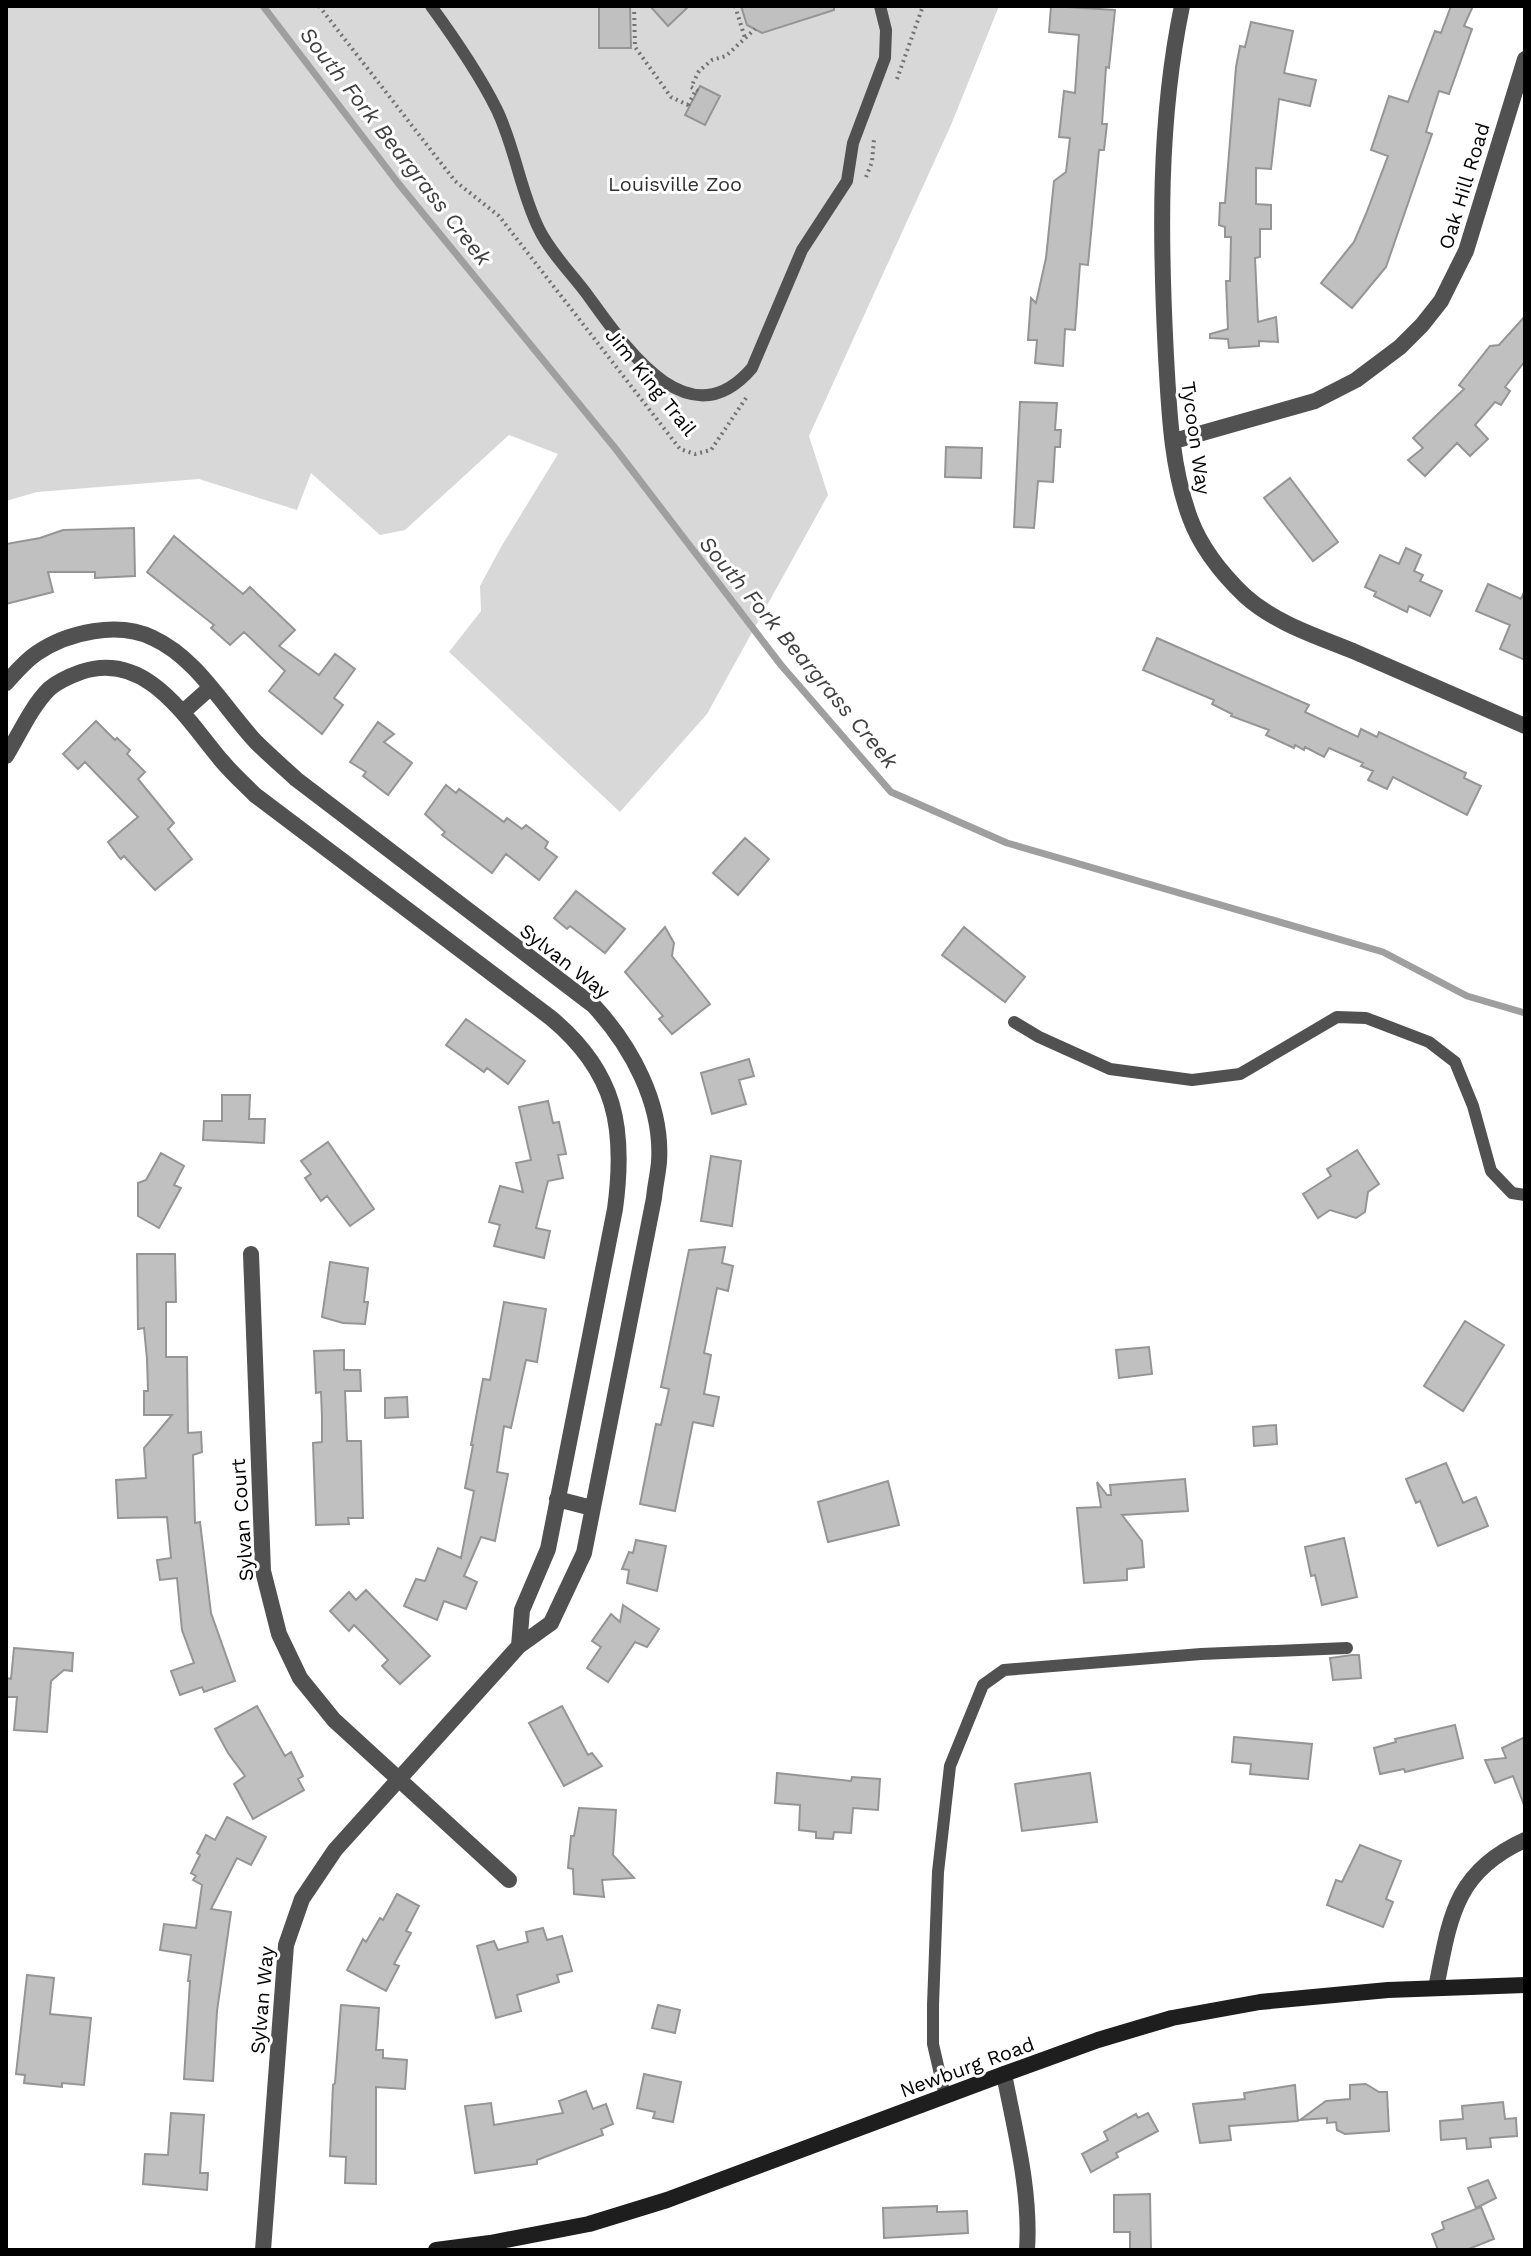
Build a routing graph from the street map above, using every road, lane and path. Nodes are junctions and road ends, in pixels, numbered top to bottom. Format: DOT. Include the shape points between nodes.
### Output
graph roads {
  1 [pos="319,6"];
  2 [pos="431,6"];
  3 [pos="634,6"];
  4 [pos="735,6"];
  5 [pos="880,6"];
  6 [pos="923,6"];
  7 [pos="1182,6"];
  8 [pos="755,29"];
  9 [pos="745,38"];
  10 [pos="1525,59"];
  11 [pos="892,92"];
  12 [pos="874,132"];
  13 [pos="864,184"];
  14 [pos="748,394"];
  15 [pos="1174,441"];
  16 [pos="6,683"];
  17 [pos="210,688"];
  18 [pos="183,712"];
  19 [pos="1525,726"];
  20 [pos="6,756"];
  21 [pos="1014,1022"];
  22 [pos="1525,1195"];
  23 [pos="251,1254"];
  24 [pos="557,1499"];
  25 [pos="592,1508"];
  26 [pos="519,1646"];
  27 [pos="1347,1648"];
  28 [pos="398,1779"];
  29 [pos="1525,1840"];
  30 [pos="509,1880"];
  31 [pos="1525,1985"];
  32 [pos="1436,1988"];
  33 [pos="1004,2074"];
  34 [pos="945,2096"];
  35 [pos="263,2250"];
  36 [pos="436,2250"];
  37 [pos="1027,2250"];
  1 -- 14 [label="path, Jim King Trail" via="455,181 499,216 680,449 695,454 711,450"];
  2 -- 5 [label="lane" via="464,50 498,111 539,230 635,359 672,387 693,394 721,393 739,384 752,368 802,250 847,181 853,143 885,58"];
  3 -- 9 [label="path" via="635,47 671,97 689,106 699,71"];
  4 -- 9 [label="path"];
  6 -- 11 [label="path"];
  7 -- 15 [label="street, Tycoon Way" via="1163,156 1168,401"];
  8 -- 9 [label="path"];
  10 -- 15 [label="street, Oak Hill Road" via="1466,251 1441,301 1422,325 1356,380 1315,401"];
  12 -- 13 [label="path"];
  15 -- 19 [label="street, Tycoon Way" via="1190,520 1213,561 1248,599 1293,625"];
  16 -- 17 [label="street, Sylvan Way" via="39,651 59,642 83,633 127,630 170,648"];
  17 -- 18 [label="street"];
  17 -- 25 [label="street, Sylvan Way" via="296,779 594,1006 638,1069 654,1112 660,1159"];
  18 -- 20 [label="street" via="161,689 133,672 95,668 50,689"];
  18 -- 24 [label="street" via="255,795 551,1018 573,1036 605,1081 618,1126 620,1169"];
  21 -- 22 [label="lane" via="1110,1069 1192,1080 1240,1074 1337,1017 1366,1018 1429,1042 1455,1062 1491,1171 1512,1193"];
  23 -- 28 [label="street, Sylvan Court" via="260,1527 268,1598 290,1659 313,1696"];
  24 -- 25 [label="street"];
  24 -- 26 [label="street" via="548,1549 522,1610"];
  25 -- 26 [label="street, Sylvan Way" via="584,1553 551,1623"];
  26 -- 28 [label="street, Sylvan Way"];
  27 -- 34 [label="lane" via="1004,1670 983,1685 950,1766 938,1872 933,2044"];
  28 -- 30 [label="street, Sylvan Court"];
  28 -- 35 [label="street, Sylvan Way" via="335,1850 292,1922"];
  29 -- 32 [label="street" via="1486,1862 1466,1885 1446,1935"];
  31 -- 32 [label="main road, Newburg Road"];
  32 -- 33 [label="main road, Newburg Road" via="1260,2002 1172,2018"];
  33 -- 34 [label="main road, Newburg Road"];
  33 -- 37 [label="street" via="1028,2215"];
  34 -- 36 [label="main road, Newburg Road" via="589,2224"];
}
